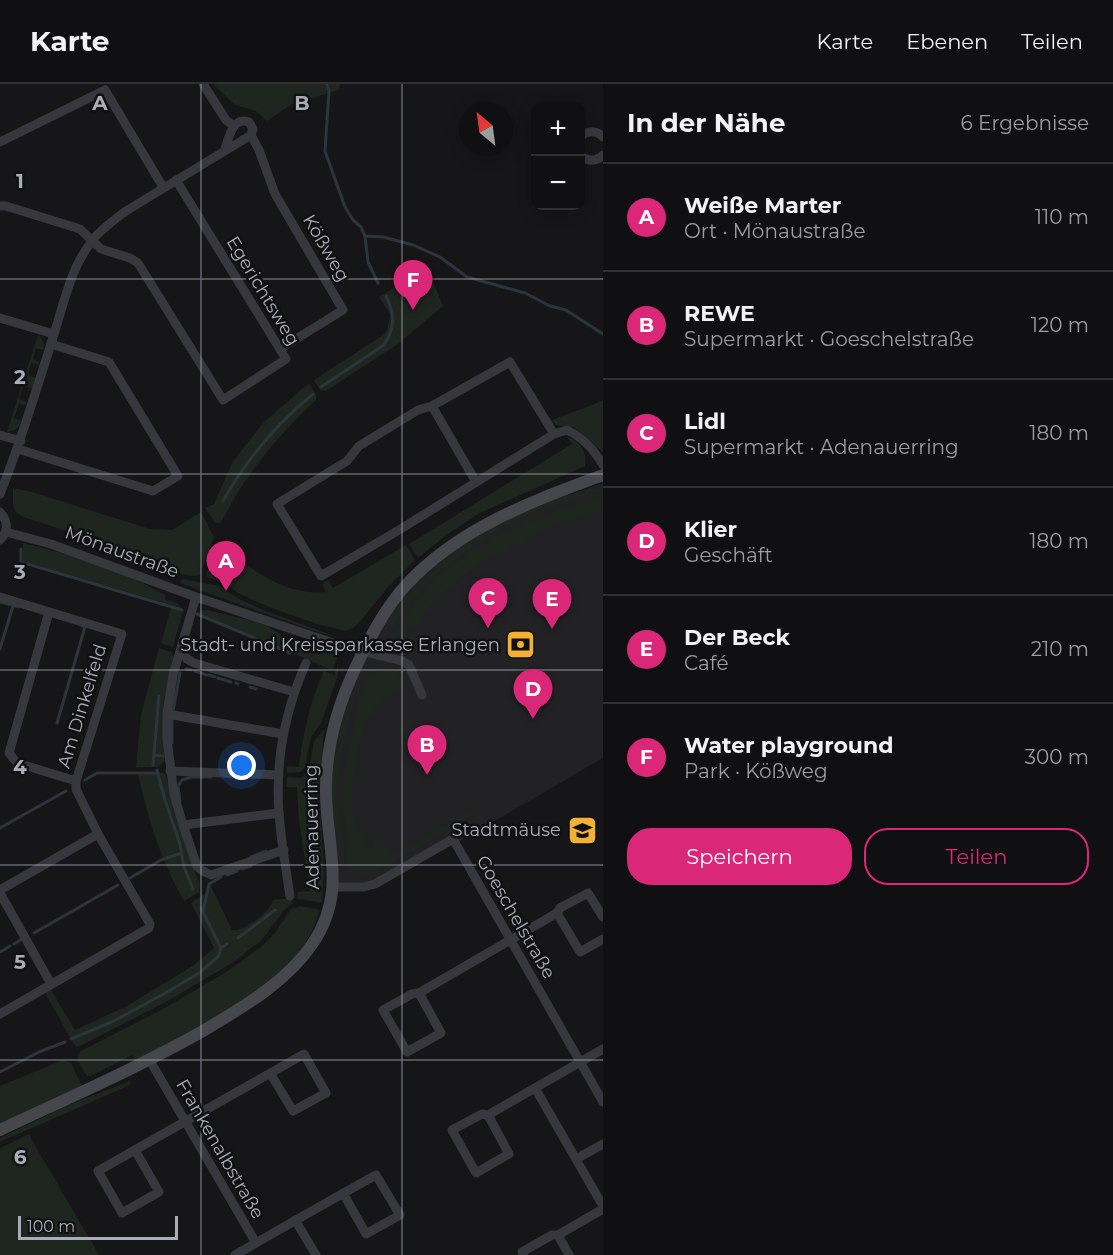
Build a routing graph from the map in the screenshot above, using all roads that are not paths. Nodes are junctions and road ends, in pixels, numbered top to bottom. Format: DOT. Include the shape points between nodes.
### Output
graph roads {
  1 [pos="203,84"];
  2 [pos="234,126"];
  3 [pos="585,133"];
  4 [pos="251,135"];
  5 [pos="603,137"];
  6 [pos="0,142"];
  7 [pos="225,149"];
  8 [pos="603,155"];
  9 [pos="585,159"];
  10 [pos="176,180"];
  11 [pos="163,188"];
  12 [pos="0,206"];
  13 [pos="92,240"];
  14 [pos="0,318"];
  15 [pos="54,334"];
  16 [pos="51,344"];
  17 [pos="280,349"];
  18 [pos="432,406"];
  19 [pos="554,434"];
  20 [pos="0,435"];
  21 [pos="19,445"];
  22 [pos="603,465"];
  23 [pos="603,475"];
  24 [pos="476,482"];
  25 [pos="0,494"];
  26 [pos="0,512"];
  27 [pos="6,532"];
  28 [pos="0,540"];
  29 [pos="0,597"];
  30 [pos="196,597"];
  31 [pos="49,612"];
  32 [pos="182,650"];
  33 [pos="363,651"];
  34 [pos="306,663"];
  35 [pos="294,692"];
  36 [pos="422,695"];
  37 [pos="167,714"];
  38 [pos="283,734"];
  39 [pos="170,771"];
  40 [pos="279,775"];
  41 [pos="76,782"];
  42 [pos="279,813"];
  43 [pos="183,825"];
  44 [pos="98,834"];
  45 [pos="284,850"];
  46 [pos="333,887"];
  47 [pos="0,891"];
  48 [pos="290,896"];
  49 [pos="557,913"];
  50 [pos="603,917"];
  51 [pos="603,939"];
  52 [pos="510,940"];
  53 [pos="51,984"];
  54 [pos="419,993"];
  55 [pos="0,1014"];
  56 [pos="603,1049"];
  57 [pos="149,1059"];
  58 [pos="580,1062"];
  59 [pos="270,1073"];
  60 [pos="535,1088"];
  61 [pos="603,1102"];
  62 [pos="488,1115"];
  63 [pos="184,1122"];
  64 [pos="0,1130"];
  65 [pos="603,1144"];
  66 [pos="135,1150"];
  67 [pos="576,1159"];
  68 [pos="343,1193"];
  69 [pos="603,1208"];
  70 [pos="296,1220"];
  71 [pos="558,1235"];
  72 [pos="253,1248"];
  73 [pos="235,1255"];
  74 [pos="316,1255"];
  75 [pos="524,1255"];
  76 [pos="569,1255"];
  1 -- 2 [label="street"];
  2 -- 4 [label="street" via="246,120 253,129"];
  2 -- 7 [label="street"];
  3 -- 5 [label="street"];
  4 -- 7 [label="street"];
  4 -- 17 [label="street, Kößweg" via="275,194 343,310"];
  6 -- 11 [label="street" via="105,90"];
  7 -- 10 [label="street"];
  8 -- 9 [label="street" via="595,160"];
  10 -- 11 [label="street"];
  10 -- 17 [label="street, Egerichtsweg"];
  11 -- 13 [label="street" via="117,217"];
  12 -- 13 [label="street" via="77,229"];
  13 -- 15 [label="street" via="79,262"];
  13 -- 17 [label="street, Egerichtsweg" via="101,249 138,263 223,400 286,359"];
  14 -- 15 [label="street"];
  15 -- 16 [label="street"];
  16 -- 21 [label="street"];
  16 -- 21 [label="street" via="110,362 178,476 153,491"];
  18 -- 19 [label="street" via="510,362"];
  18 -- 24 [label="street"];
  18 -- 24 [label="street" via="418,410 359,446 347,461 277,504 321,576"];
  19 -- 22 [label="street" via="567,430 576,434"];
  19 -- 24 [label="street"];
  20 -- 21 [label="street"];
  21 -- 25 [label="street"];
  23 -- 33 [label="main road, Adenauerring" via="526,504 445,551 407,584"];
  26 -- 27 [label="street" via="7,523"];
  27 -- 28 [label="street"];
  27 -- 30 [label="street, Mönaustraße" via="51,544"];
  29 -- 31 [label="street, Am Dinkelfeld"];
  30 -- 32 [label="street"];
  30 -- 33 [label="street, Mönaustraße"];
  31 -- 41 [label="street" via="9,753 17,764"];
  31 -- 41 [label="street, Am Dinkelfeld" via="122,634"];
  32 -- 35 [label="street" via="194,663"];
  32 -- 37 [label="street" via="173,675"];
  33 -- 36 [label="street, Mönaustraße" via="409,665"];
  33 -- 46 [label="main road, Adenauerring" via="343,694 331,739 326,791"];
  34 -- 35 [label="street"];
  35 -- 38 [label="street"];
  37 -- 38 [label="street"];
  37 -- 39 [label="street"];
  38 -- 40 [label="street"];
  39 -- 40 [label="street"];
  39 -- 43 [label="street"];
  40 -- 42 [label="street"];
  41 -- 44 [label="street, Am Dinkelfeld" via="78,795"];
  42 -- 43 [label="street"];
  42 -- 45 [label="street"];
  43 -- 45 [label="street" via="195,861 206,874 217,874"];
  44 -- 47 [label="street"];
  44 -- 53 [label="street, Am Dinkelfeld" via="149,928"];
  45 -- 48 [label="street"];
  46 -- 52 [label="street, Goeschelstraße" via="375,884 453,839"];
  46 -- 57 [label="main road, Adenauerring" via="322,927 287,973 245,1005"];
  47 -- 53 [label="street"];
  49 -- 50 [label="street" via="588,893"];
  49 -- 51 [label="street" via="579,952"];
  49 -- 52 [label="street"];
  52 -- 54 [label="street"];
  52 -- 58 [label="street, Goeschelstraße"];
  53 -- 55 [label="street"];
  54 -- 54 [label="street" via="441,1033 407,1052 383,1010"];
  56 -- 58 [label="street"];
  57 -- 63 [label="street, Frankenalbstraße"];
  57 -- 64 [label="main road, Adenauerring"];
  58 -- 60 [label="street"];
  58 -- 61 [label="street, Goeschelstraße"];
  59 -- 59 [label="street" via="304,1054 327,1093 293,1111"];
  59 -- 63 [label="street"];
  60 -- 62 [label="street"];
  60 -- 67 [label="street"];
  62 -- 62 [label="street" via="509,1154 476,1173 452,1130 482,1114"];
  63 -- 66 [label="street"];
  63 -- 72 [label="street, Frankenalbstraße"];
  65 -- 67 [label="street"];
  66 -- 66 [label="street" via="159,1192 122,1213 98,1171"];
  67 -- 69 [label="street"];
  68 -- 68 [label="street, Frankenalbstraße" via="376,1175 399,1215 366,1234"];
  68 -- 70 [label="street, Frankenalbstraße"];
  69 -- 71 [label="street"];
  70 -- 72 [label="street, Frankenalbstraße"];
  70 -- 74 [label="street"];
  71 -- 75 [label="street" via="542,1240 522,1252"];
  71 -- 76 [label="street"];
  72 -- 73 [label="street"];
}
